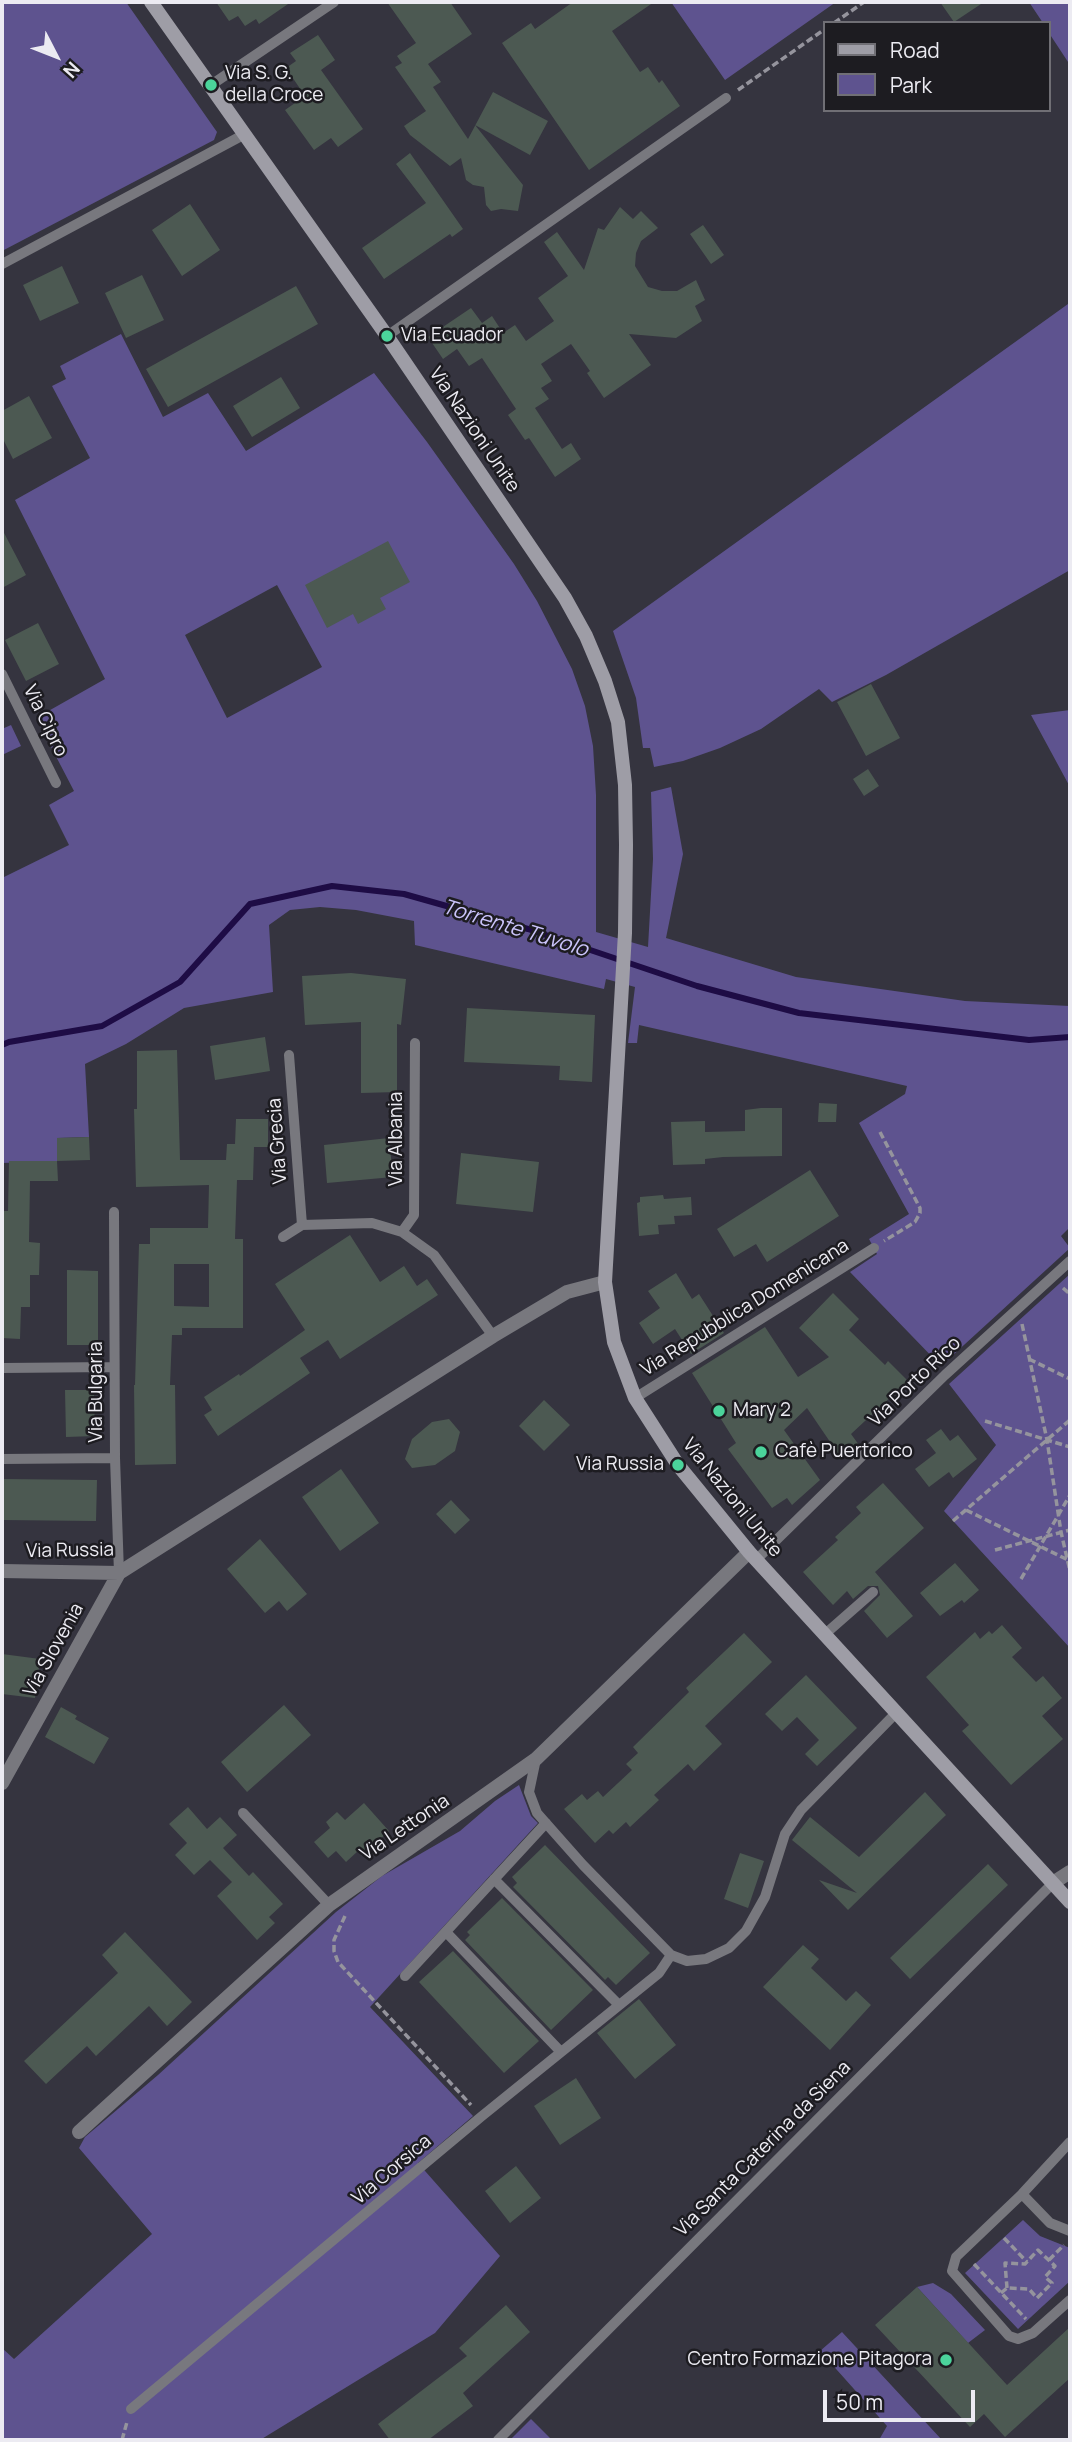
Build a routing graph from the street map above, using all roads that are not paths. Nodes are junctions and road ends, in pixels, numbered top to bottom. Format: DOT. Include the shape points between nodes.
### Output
graph roads {
  1 [pos="151,2"];
  2 [pos="334,2"];
  3 [pos="211,85"];
  4 [pos="726,98"];
  5 [pos="245,134"];
  6 [pos="2,264"];
  7 [pos="387,336"];
  8 [pos="2,674"];
  9 [pos="56,783"];
  10 [pos="415,1043"];
  11 [pos="289,1055"];
  12 [pos="114,1212"];
  13 [pos="302,1225"];
  14 [pos="402,1232"];
  15 [pos="283,1237"];
  16 [pos="874,1248"];
  17 [pos="1070,1261"];
  18 [pos="605,1282"];
  19 [pos="493,1336"];
  20 [pos="114,1367"];
  21 [pos="2,1368"];
  22 [pos="635,1398"];
  23 [pos="115,1458"];
  24 [pos="2,1459"];
  25 [pos="752,1556"];
  26 [pos="2,1572"];
  27 [pos="119,1573"];
  28 [pos="873,1592"];
  29 [pos="824,1635"];
  30 [pos="896,1713"];
  31 [pos="536,1759"];
  32 [pos="6,1767"];
  33 [pos="2,1783"];
  34 [pos="243,1813"];
  35 [pos="546,1823"];
  36 [pos="1070,1872"];
  37 [pos="494,1879"];
  38 [pos="1053,1883"];
  39 [pos="1070,1902"];
  40 [pos="329,1905"];
  41 [pos="446,1932"];
  42 [pos="671,1955"];
  43 [pos="405,1976"];
  44 [pos="618,2004"];
  45 [pos="561,2052"];
  46 [pos="79,2132"];
  47 [pos="1070,2142"];
  48 [pos="1022,2194"];
  49 [pos="1070,2231"];
  50 [pos="1070,2300"];
  51 [pos="131,2409"];
  52 [pos="498,2440"];
  1 -- 3 [label="street, Via Nazioni Unite"];
  2 -- 3 [label="lane"];
  3 -- 5 [label="street, Via Nazioni Unite"];
  4 -- 7 [label="lane"];
  5 -- 6 [label="lane"];
  5 -- 7 [label="street, Via Nazioni Unite"];
  7 -- 18 [label="street, Via Nazioni Unite" via="565,598 586,636 618,722 625,785 625,933"];
  8 -- 9 [label="lane, Via Cipro"];
  10 -- 14 [label="lane, Via Albania" via="414,1215"];
  11 -- 13 [label="lane, Via Grecia"];
  12 -- 20 [label="lane, Via Bulgaria"];
  13 -- 14 [label="lane" via="373,1223"];
  13 -- 15 [label="lane"];
  14 -- 19 [label="lane" via="434,1255"];
  16 -- 22 [label="lane, Via Repubblica Domenicana"];
  17 -- 25 [label="lane, Via Porto Rico"];
  18 -- 19 [label="street, Via Russia" via="567,1292"];
  18 -- 22 [label="street, Via Nazioni Unite" via="614,1342"];
  19 -- 27 [label="street, Via Russia"];
  20 -- 21 [label="lane"];
  20 -- 23 [label="lane, Via Bulgaria"];
  22 -- 25 [label="street, Via Nazioni Unite" via="678,1465"];
  23 -- 24 [label="lane"];
  23 -- 27 [label="lane, Via Bulgaria"];
  25 -- 29 [label="street, Via Nazioni Unite"];
  25 -- 31 [label="street, Via Lettonia"];
  26 -- 27 [label="street, Via Russia"];
  27 -- 32 [label="street, Via Slovenia"];
  28 -- 29 [label="lane"];
  29 -- 30 [label="street, Via Nazioni Unite"];
  30 -- 38 [label="street, Via Nazioni Unite"];
  30 -- 42 [label="lane" via="801,1810 785,1834 765,1897 746,1931 729,1948 706,1959 687,1961"];
  31 -- 35 [label="lane" via="529,1792"];
  31 -- 40 [label="street, Via Lettonia"];
  32 -- 33 [label="street, Via Slovenia"];
  34 -- 40 [label="lane"];
  35 -- 37 [label="lane"];
  35 -- 42 [label="lane"];
  36 -- 38 [label="street"];
  37 -- 41 [label="lane"];
  37 -- 44 [label="lane"];
  38 -- 39 [label="street, Via Nazioni Unite"];
  38 -- 52 [label="lane, Via Santa Caterina da Siena"];
  40 -- 46 [label="street, Via Lettonia"];
  41 -- 43 [label="lane"];
  41 -- 45 [label="lane"];
  42 -- 44 [label="lane, Via Corsica" via="659,1973"];
  44 -- 45 [label="lane, Via Corsica"];
  45 -- 51 [label="lane, Via Corsica"];
  47 -- 48 [label="lane"];
  48 -- 49 [label="lane" via="1050,2223"];
  48 -- 50 [label="lane" via="956,2257 952,2271 1009,2336 1018,2339 1033,2333"];
}
